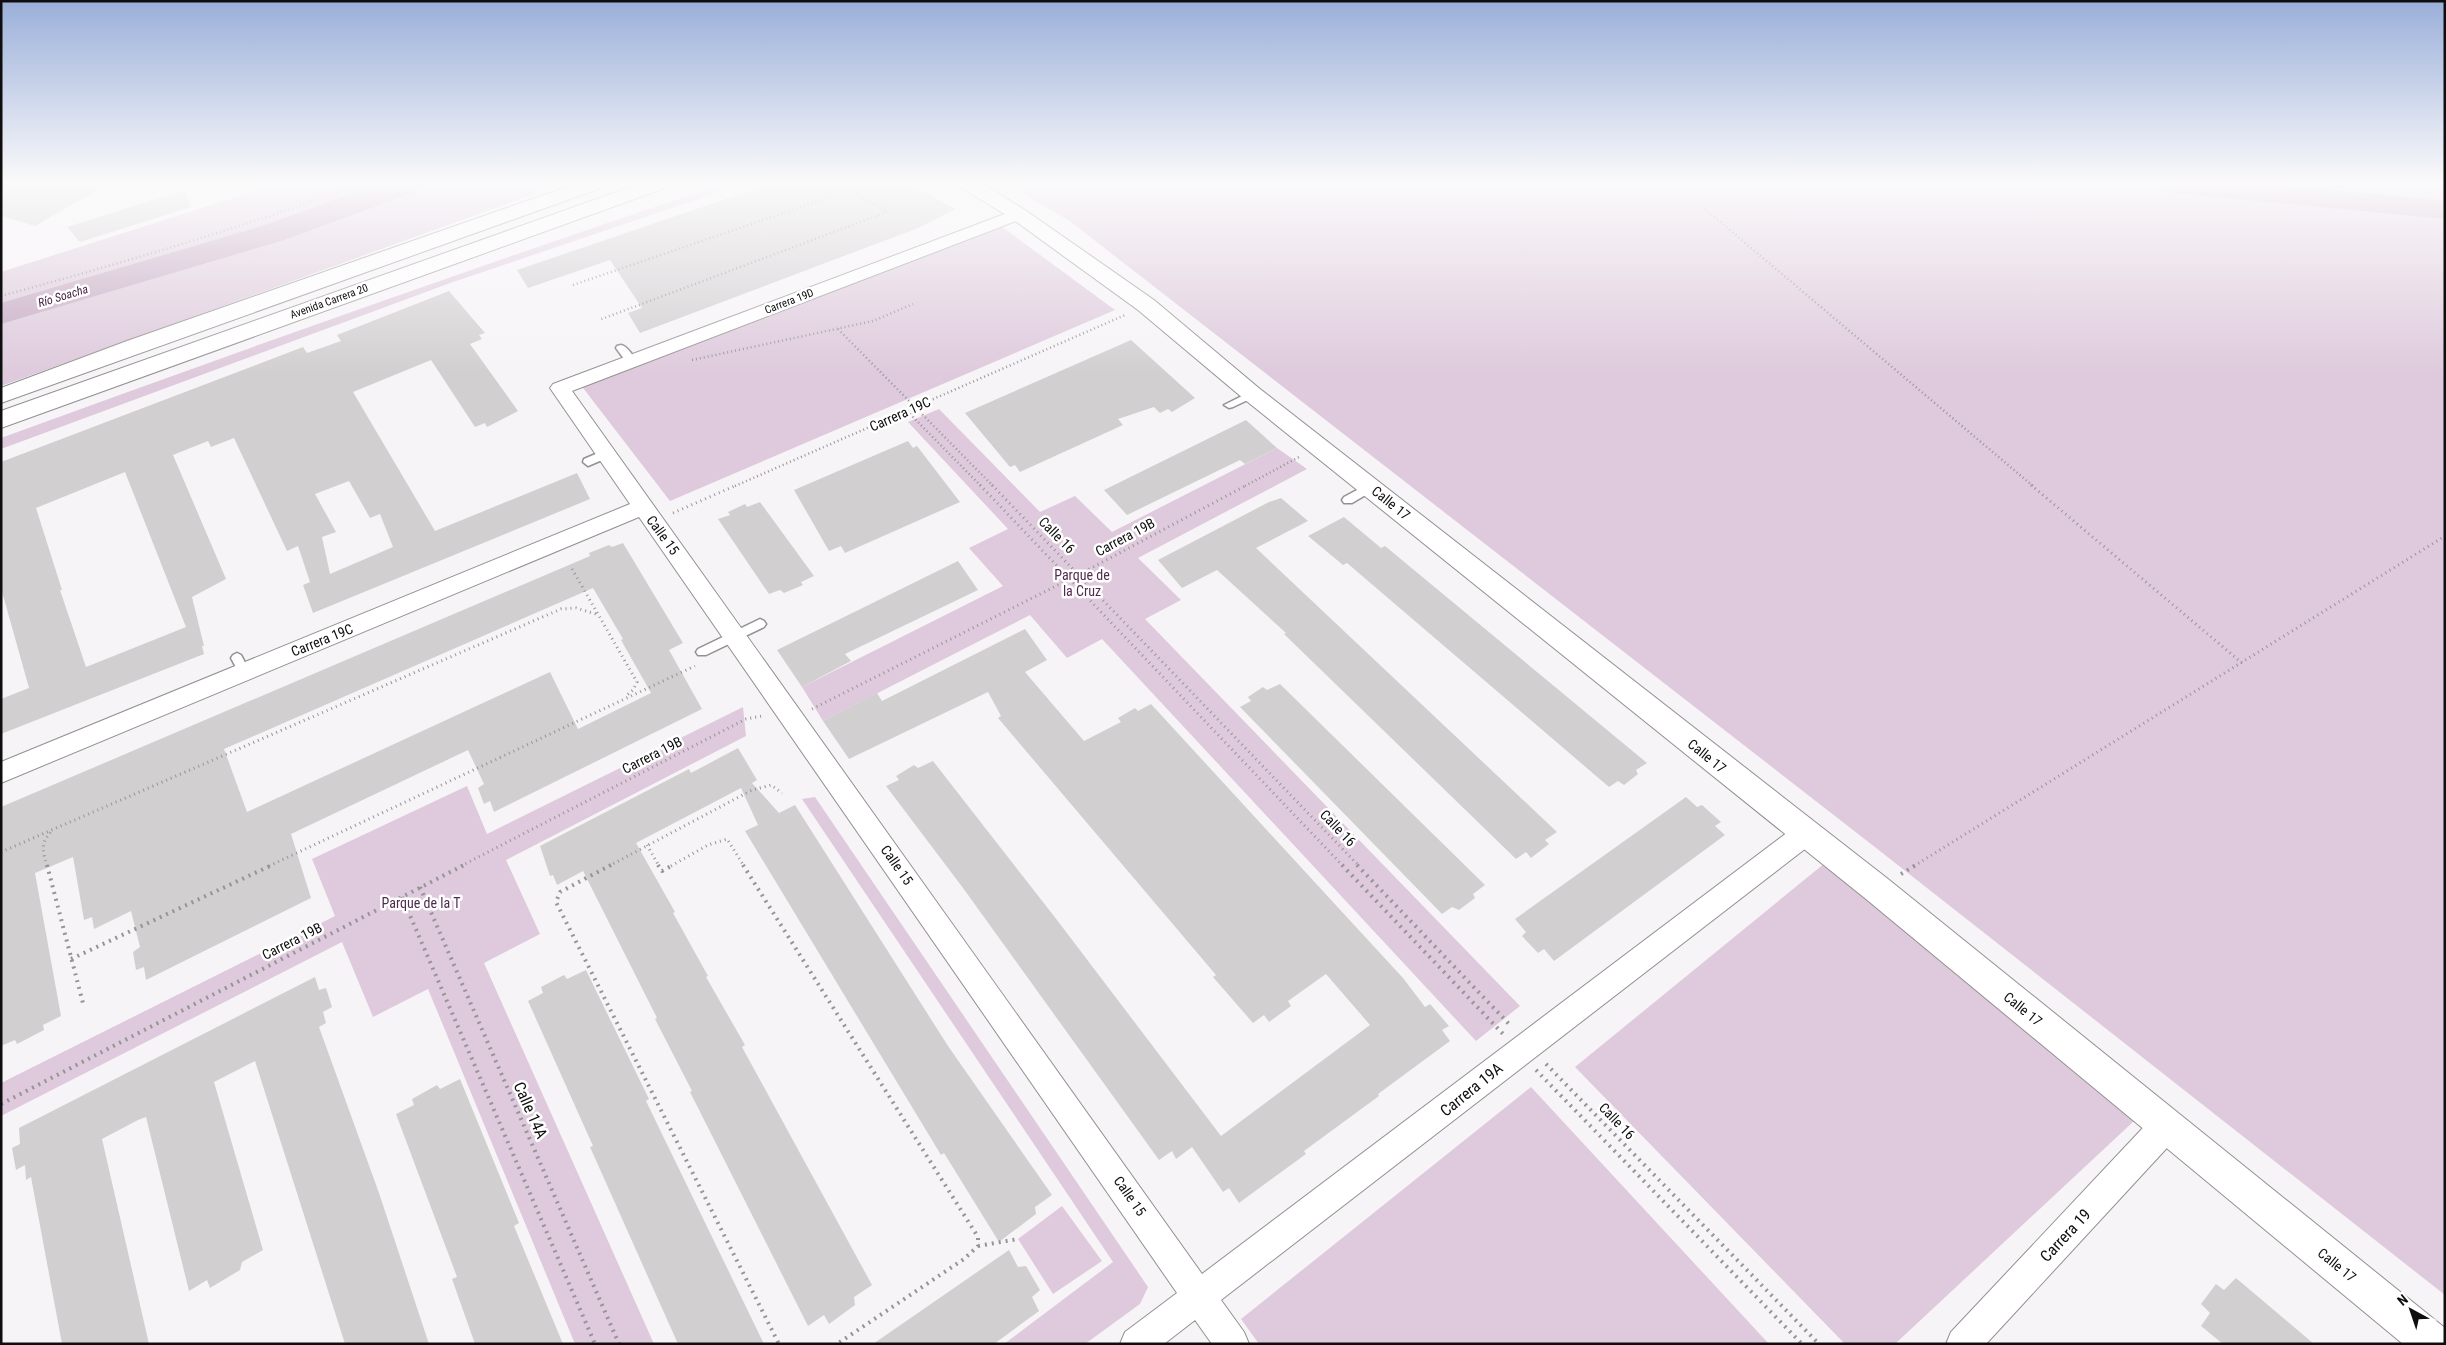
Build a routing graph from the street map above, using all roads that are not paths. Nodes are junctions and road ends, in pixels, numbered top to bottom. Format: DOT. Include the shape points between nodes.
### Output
graph roads {
  1 [pos="416,247"];
  2 [pos="481,247"];
  3 [pos="927,247"];
  4 [pos="1064,247"];
  5 [pos="135,346"];
  6 [pos="146,366"];
  7 [pos="560,388"];
  8 [pos="1,396"];
  9 [pos="1,420"];
  10 [pos="648,515"];
  11 [pos="760,624"];
  12 [pos="734,635"];
  13 [pos="702,652"];
  14 [pos="1,773"];
  15 [pos="1804,834"];
  16 [pos="2166,1126"];
  17 [pos="1200,1296"];
  18 [pos="1137,1344"];
  19 [pos="1232,1344"];
  20 [pos="1964,1344"];
  21 [pos="2434,1344"];
  1 -- 5 [label="street, Avenida Carrera 20"];
  2 -- 6 [label="street, Avenida Carrera 20"];
  3 -- 7 [label="street, Carrera 19D" via="626,355"];
  4 -- 15 [label="street, Calle 17" via="1146,305 1240,400 1320,448 1359,494"];
  5 -- 6 [label="street"];
  5 -- 8 [label="street, Avenida Carrera 20"];
  6 -- 9 [label="street, Avenida Carrera 20"];
  7 -- 10 [label="street, Calle 15" via="596,458"];
  10 -- 12 [label="street, Calle 15"];
  10 -- 14 [label="street, Carrera 19C" via="241,665"];
  11 -- 12 [label="lane"];
  12 -- 13 [label="lane"];
  12 -- 17 [label="street, Calle 15"];
  15 -- 16 [label="street, Calle 17" via="1877,889"];
  15 -- 17 [label="street, Carrera 19A"];
  16 -- 20 [label="street, Carrera 19"];
  16 -- 21 [label="street, Calle 17"];
  17 -- 18 [label="street, Carrera 19A"];
  17 -- 19 [label="street, Calle 15"];
}
